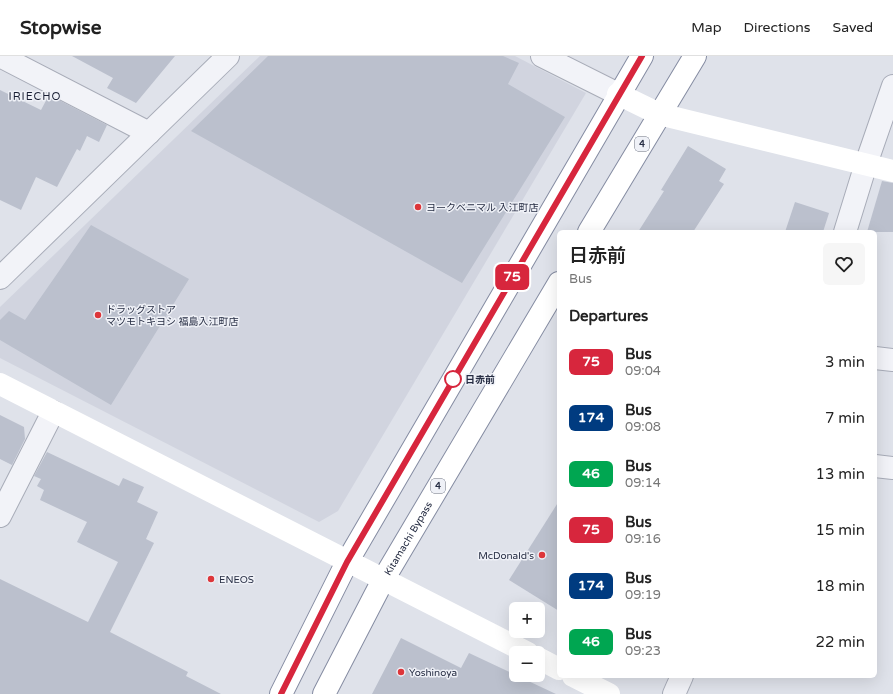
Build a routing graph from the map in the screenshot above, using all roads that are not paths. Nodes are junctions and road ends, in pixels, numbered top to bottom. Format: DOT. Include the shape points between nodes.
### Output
graph roads {
  1 [pos="0,56"];
  2 [pos="228,56"];
  3 [pos="542,56"];
  4 [pos="642,56"];
  5 [pos="695,56"];
  6 [pos="893,86"];
  7 [pos="618,94"];
  8 [pos="659,114"];
  9 [pos="149,133"];
  10 [pos="866,164"];
  11 [pos="893,171"];
  12 [pos="590,230"];
  13 [pos="846,230"];
  14 [pos="0,278"];
  15 [pos="557,286"];
  16 [pos="877,358"];
  17 [pos="893,360"];
  18 [pos="0,384"];
  19 [pos="53,412"];
  20 [pos="877,466"];
  21 [pos="893,468"];
  22 [pos="0,516"];
  23 [pos="347,562"];
  24 [pos="383,580"];
  25 [pos="514,646"];
  26 [pos="545,662"];
  27 [pos="557,668"];
  28 [pos="577,678"];
  29 [pos="681,678"];
  30 [pos="281,694"];
  31 [pos="324,694"];
  32 [pos="609,694"];
  33 [pos="674,694"];
  1 -- 9 [label="street"];
  2 -- 9 [label="street"];
  3 -- 7 [label="street"];
  4 -- 7 [label="main road"];
  5 -- 8 [label="main road, 4"];
  6 -- 10 [label="street"];
  7 -- 8 [label="main road"];
  7 -- 23 [label="main road"];
  8 -- 10 [label="main road"];
  8 -- 12 [label="main road, 4"];
  9 -- 14 [label="street"];
  10 -- 11 [label="main road"];
  10 -- 13 [label="street"];
  15 -- 24 [label="main road, Kitamachi Bypass / 4"];
  16 -- 17 [label="street"];
  18 -- 19 [label="main road"];
  19 -- 22 [label="street"];
  19 -- 23 [label="main road"];
  20 -- 21 [label="street"];
  23 -- 24 [label="main road"];
  23 -- 30 [label="main road"];
  24 -- 25 [label="main road"];
  24 -- 31 [label="main road, Kitamachi Bypass / 4"];
  26 -- 27 [label="main road"];
  28 -- 32 [label="main road"];
  29 -- 33 [label="street"];
}
